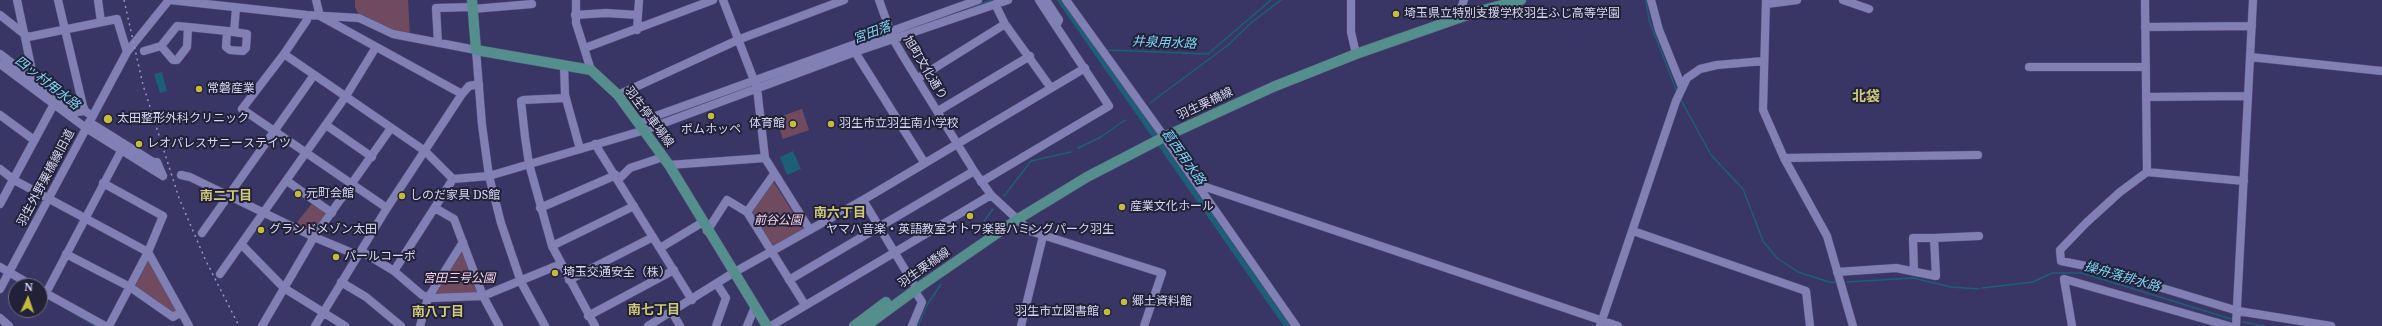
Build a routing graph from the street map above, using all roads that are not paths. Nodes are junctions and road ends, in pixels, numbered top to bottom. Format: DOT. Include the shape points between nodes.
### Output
graph roads {
  1 [pos="17,0"];
  2 [pos="58,0"];
  3 [pos="98,0"];
  4 [pos="169,0"];
  5 [pos="316,0"];
  6 [pos="576,0"];
  7 [pos="639,0"];
  8 [pos="714,0"];
  9 [pos="724,0"];
  10 [pos="844,0"];
  11 [pos="879,0"];
  12 [pos="978,0"];
  13 [pos="1008,0"];
  14 [pos="1039,0"];
  15 [pos="1046,0"];
  16 [pos="1066,0"];
  17 [pos="1351,0"];
  18 [pos="1464,0"];
  19 [pos="1496,0"];
  20 [pos="1521,0"];
  21 [pos="1651,0"];
  22 [pos="1797,0"];
  23 [pos="1843,0"];
  24 [pos="2145,0"];
  25 [pos="2253,0"];
  26 [pos="1766,2"];
  27 [pos="532,4"];
  28 [pos="995,4"];
  29 [pos="473,5"];
  30 [pos="236,8"];
  31 [pos="1869,9"];
  32 [pos="1460,11"];
  33 [pos="0,15"];
  34 [pos="307,15"];
  35 [pos="576,15"];
  36 [pos="638,15"];
  37 [pos="320,16"];
  38 [pos="101,22"];
  39 [pos="1005,24"];
  40 [pos="1056,26"];
  41 [pos="2252,26"];
  42 [pos="188,27"];
  43 [pos="2145,27"];
  44 [pos="65,29"];
  45 [pos="637,30"];
  46 [pos="892,35"];
  47 [pos="26,37"];
  48 [pos="740,39"];
  49 [pos="438,43"];
  50 [pos="161,46"];
  51 [pos="376,47"];
  52 [pos="585,48"];
  53 [pos="476,50"];
  54 [pos="144,51"];
  55 [pos="1355,51"];
  56 [pos="127,52"];
  57 [pos="855,52"];
  58 [pos="0,54"];
  59 [pos="284,54"];
  60 [pos="1030,56"];
  61 [pos="2250,57"];
  62 [pos="1764,61"];
  63 [pos="0,64"];
  64 [pos="564,66"];
  65 [pos="2029,67"];
  66 [pos="2146,67"];
  67 [pos="1085,68"];
  68 [pos="591,70"];
  69 [pos="2382,71"];
  70 [pos="314,75"];
  71 [pos="754,79"];
  72 [pos="917,79"];
  73 [pos="34,80"];
  74 [pos="479,84"];
  75 [pos="1682,87"];
  76 [pos="757,88"];
  77 [pos="1051,88"];
  78 [pos="462,94"];
  79 [pos="618,95"];
  80 [pos="346,96"];
  81 [pos="2248,96"];
  82 [pos="2146,97"];
  83 [pos="566,98"];
  84 [pos="54,104"];
  85 [pos="938,111"];
  86 [pos="0,115"];
  87 [pos="88,119"];
  88 [pos="326,125"];
  89 [pos="642,126"];
  90 [pos="391,128"];
  91 [pos="274,132"];
  92 [pos="1163,134"];
  93 [pos="34,140"];
  94 [pos="957,143"];
  95 [pos="595,144"];
  96 [pos="580,149"];
  97 [pos="121,150"];
  98 [pos="425,152"];
  99 [pos="306,154"];
  100 [pos="1978,155"];
  101 [pos="372,157"];
  102 [pos="765,158"];
  103 [pos="1784,158"];
  104 [pos="666,161"];
  105 [pos="924,162"];
  106 [pos="529,164"];
  107 [pos="0,169"];
  108 [pos="974,171"];
  109 [pos="2147,172"];
  110 [pos="774,174"];
  111 [pos="181,175"];
  112 [pos="489,176"];
  113 [pos="617,178"];
  114 [pos="453,179"];
  115 [pos="14,180"];
  116 [pos="287,181"];
  117 [pos="2244,181"];
  118 [pos="981,182"];
  119 [pos="103,183"];
  120 [pos="1197,184"];
  121 [pos="352,186"];
  122 [pos="230,195"];
  123 [pos="991,195"];
  124 [pos="49,198"];
  125 [pos="863,200"];
  126 [pos="0,204"];
  127 [pos="634,206"];
  128 [pos="387,208"];
  129 [pos="435,208"];
  130 [pos="540,208"];
  131 [pos="265,212"];
  132 [pos="747,212"];
  133 [pos="332,213"];
  134 [pos="1016,217"];
  135 [pos="85,218"];
  136 [pos="705,227"];
  137 [pos="880,227"];
  138 [pos="810,230"];
  139 [pos="1633,232"];
  140 [pos="202,233"];
  141 [pos="1043,236"];
  142 [pos="1979,236"];
  143 [pos="653,237"];
  144 [pos="314,238"];
  145 [pos="1934,238"];
  146 [pos="463,242"];
  147 [pos="242,245"];
  148 [pos="552,246"];
  149 [pos="660,248"];
  150 [pos="148,252"];
  151 [pos="771,252"];
  152 [pos="895,252"];
  153 [pos="359,253"];
  154 [pos="66,254"];
  155 [pos="561,264"];
  156 [pos="0,267"];
  157 [pos="674,270"];
  158 [pos="394,271"];
  159 [pos="1914,271"];
  160 [pos="1837,272"];
  161 [pos="10,273"];
  162 [pos="220,274"];
  163 [pos="733,274"];
  164 [pos="19,278"];
  165 [pos="569,280"];
  166 [pos="789,280"];
  167 [pos="341,282"];
  168 [pos="521,282"];
  169 [pos="48,284"];
  170 [pos="717,284"];
  171 [pos="914,286"];
  172 [pos="130,288"];
  173 [pos="284,288"];
  174 [pos="0,289"];
  175 [pos="48,295"];
  176 [pos="483,296"];
  177 [pos="428,298"];
  178 [pos="692,300"];
  179 [pos="805,304"];
  180 [pos="755,307"];
  181 [pos="2238,311"];
  182 [pos="182,312"];
  183 [pos="672,312"];
  184 [pos="323,313"];
  185 [pos="588,316"];
  186 [pos="0,318"];
  187 [pos="1601,323"];
  188 [pos="870,325"];
  189 [pos="9,326"];
  190 [pos="104,326"];
  191 [pos="109,326"];
  192 [pos="189,326"];
  193 [pos="262,326"];
  194 [pos="315,326"];
  195 [pos="345,326"];
  196 [pos="401,326"];
  197 [pos="420,326"];
  198 [pos="499,326"];
  199 [pos="545,326"];
  200 [pos="595,326"];
  201 [pos="648,326"];
  202 [pos="680,326"];
  203 [pos="716,326"];
  204 [pos="747,326"];
  205 [pos="767,326"];
  206 [pos="771,326"];
  207 [pos="854,326"];
  208 [pos="912,326"];
  209 [pos="1021,326"];
  210 [pos="1144,326"];
  211 [pos="1296,326"];
  212 [pos="1618,326"];
  213 [pos="1810,326"];
  214 [pos="1853,326"];
  215 [pos="2072,326"];
  216 [pos="2229,326"];
  217 [pos="2236,326"];
  218 [pos="2331,326"];
  1 -- 47 [label="street"];
  2 -- 44 [label="street"];
  3 -- 38 [label="street"];
  4 -- 30 [label="street"];
  4 -- 56 [label="street, 羽生外野栗橋線旧道"];
  5 -- 37 [label="street"];
  6 -- 35 [label="street"];
  7 -- 36 [label="street"];
  8 -- 45 [label="street"];
  9 -- 48 [label="street"];
  10 -- 48 [label="street"];
  11 -- 46 [label="street, 旭町文化通り"];
  12 -- 46 [label="street"];
  13 -- 28 [label="street"];
  14 -- 40 [label="street"];
  15 -- 40 [label="street" via="1059,20"];
  16 -- 92 [label="street"];
  17 -- 55 [label="street"];
  18 -- 32 [label="street"];
  19 -- 32 [label="main road, 羽生栗橋線"];
  20 -- 55 [label="main road, 羽生栗橋線"];
  21 -- 75 [label="street" via="1659,30"];
  22 -- 26 [label="street"];
  23 -- 31 [label="street"];
  24 -- 43 [label="street"];
  25 -- 41 [label="street"];
  26 -- 62 [label="street"];
  27 -- 29 [label="street"];
  28 -- 39 [label="street"];
  28 -- 46 [label="street"];
  29 -- 49 [label="street" via="436,8"];
  29 -- 53 [label="main road"];
  30 -- 34 [label="street"];
  30 -- 42 [label="street" via="231,32"];
  32 -- 55 [label="main road, 羽生栗橋線"];
  33 -- 47 [label="street"];
  34 -- 37 [label="street"];
  34 -- 59 [label="street" via="307,20"];
  35 -- 36 [label="street"];
  35 -- 52 [label="street"];
  36 -- 45 [label="street"];
  37 -- 49 [label="street" via="358,18 393,34"];
  37 -- 51 [label="street"];
  38 -- 44 [label="street"];
  38 -- 56 [label="street" via="119,20"];
  39 -- 60 [label="street"];
  39 -- 72 [label="street"];
  40 -- 67 [label="street"];
  41 -- 43 [label="street"];
  41 -- 61 [label="street"];
  42 -- 50 [label="street" via="177,26"];
  42 -- 50 [label="street" via="187,47 177,60 173,60"];
  43 -- 66 [label="street"];
  44 -- 47 [label="street"];
  44 -- 87 [label="street"];
  45 -- 52 [label="street"];
  46 -- 57 [label="street"];
  46 -- 71 [label="street"];
  46 -- 72 [label="street, 旭町文化通り"];
  47 -- 73 [label="street"];
  48 -- 71 [label="street"];
  48 -- 79 [label="street"];
  49 -- 53 [label="street"];
  50 -- 54 [label="street"];
  51 -- 78 [label="street"];
  51 -- 80 [label="street"];
  52 -- 68 [label="street"];
  53 -- 64 [label="main road"];
  53 -- 74 [label="street"];
  55 -- 92 [label="main road, 羽生栗橋線" via="1270,81"];
  56 -- 87 [label="street, 羽生外野栗橋線旧道"];
  57 -- 76 [label="street"];
  57 -- 105 [label="street"];
  58 -- 73 [label="street"];
  59 -- 70 [label="street"];
  59 -- 91 [label="street" via="242,109"];
  60 -- 77 [label="street"];
  60 -- 85 [label="street"];
  61 -- 69 [label="street"];
  61 -- 81 [label="street"];
  62 -- 75 [label="street" via="1700,69 1687,78"];
  62 -- 103 [label="street" via="1763,110"];
  63 -- 84 [label="street"];
  64 -- 68 [label="main road"];
  64 -- 83 [label="street"];
  65 -- 66 [label="street"];
  66 -- 82 [label="street"];
  67 -- 77 [label="street"];
  67 -- 118 [label="street" via="1109,106"];
  68 -- 79 [label="main road, 羽生停車場線"];
  70 -- 80 [label="street"];
  70 -- 91 [label="street"];
  71 -- 76 [label="street"];
  71 -- 89 [label="street"];
  72 -- 85 [label="street, 旭町文化通り"];
  73 -- 87 [label="street"];
  74 -- 78 [label="street" via="469,86"];
  74 -- 112 [label="street"];
  75 -- 139 [label="street"];
  76 -- 89 [label="street"];
  76 -- 102 [label="street"];
  77 -- 94 [label="street"];
  78 -- 98 [label="street"];
  79 -- 89 [label="main road, 羽生停車場線"];
  80 -- 88 [label="street"];
  80 -- 90 [label="street"];
  81 -- 82 [label="street"];
  81 -- 117 [label="street"];
  82 -- 109 [label="street"];
  83 -- 96 [label="street"];
  83 -- 106 [label="street" via="521,102"];
  84 -- 87 [label="street"];
  84 -- 93 [label="street"];
  85 -- 94 [label="street, 旭町文化通り"];
  86 -- 93 [label="street"];
  87 -- 97 [label="street"];
  87 -- 97 [label="street" via="153,162 158,162 163,176"];
  87 -- 124 [label="street, 羽生外野栗橋線旧道"];
  88 -- 99 [label="street"];
  88 -- 101 [label="street"];
  89 -- 95 [label="street"];
  89 -- 104 [label="main road, 羽生停車場線"];
  90 -- 98 [label="street"];
  90 -- 101 [label="street"];
  91 -- 99 [label="street"];
  91 -- 122 [label="street"];
  92 -- 120 [label="street"];
  92 -- 134 [label="main road, 羽生栗橋線"];
  93 -- 115 [label="street"];
  94 -- 105 [label="street"];
  94 -- 108 [label="street, 旭町文化通り"];
  95 -- 96 [label="street"];
  95 -- 113 [label="street"];
  96 -- 106 [label="street"];
  97 -- 119 [label="street"];
  98 -- 114 [label="street"];
  98 -- 128 [label="street"];
  99 -- 116 [label="street"];
  99 -- 121 [label="street"];
  100 -- 103 [label="street"];
  101 -- 121 [label="street"];
  102 -- 104 [label="street"];
  102 -- 110 [label="street"];
  103 -- 160 [label="street" via="1827,236"];
  104 -- 113 [label="street" via="630,168"];
  104 -- 136 [label="main road, 羽生停車場線"];
  105 -- 125 [label="street"];
  106 -- 112 [label="street"];
  106 -- 130 [label="street"];
  107 -- 115 [label="street"];
  108 -- 118 [label="street, 旭町文化通り"];
  108 -- 137 [label="street"];
  109 -- 117 [label="street"];
  109 -- 181 [label="street" via="2120,192 2060,250 2061,260 2096,268"];
  110 -- 132 [label="street"];
  110 -- 138 [label="street"];
  111 -- 122 [label="street"];
  112 -- 114 [label="street"];
  112 -- 168 [label="street" via="501,223"];
  113 -- 127 [label="street"];
  113 -- 130 [label="street"];
  114 -- 129 [label="street"];
  115 -- 124 [label="street"];
  115 -- 126 [label="street"];
  116 -- 131 [label="street"];
  116 -- 133 [label="street"];
  117 -- 181 [label="street"];
  118 -- 123 [label="street, 旭町文化通り"];
  119 -- 135 [label="street"];
  119 -- 150 [label="street" via="163,216"];
  120 -- 187 [label="street"];
  120 -- 211 [label="street"];
  121 -- 128 [label="street"];
  121 -- 133 [label="street"];
  122 -- 131 [label="street"];
  122 -- 140 [label="street"];
  123 -- 134 [label="street, 旭町文化通り"];
  123 -- 152 [label="street"];
  124 -- 135 [label="street"];
  124 -- 161 [label="street, 羽生外野栗橋線旧道"];
  125 -- 137 [label="street"];
  125 -- 138 [label="street"];
  127 -- 143 [label="street"];
  127 -- 148 [label="street"];
  128 -- 153 [label="street"];
  129 -- 146 [label="street" via="454,219"];
  129 -- 158 [label="street"];
  130 -- 148 [label="street"];
  131 -- 144 [label="street"];
  131 -- 147 [label="street"];
  132 -- 136 [label="street" via="727,200"];
  132 -- 151 [label="street"];
  133 -- 144 [label="street"];
  134 -- 141 [label="street, 旭町文化通り" via="1030,231"];
  134 -- 171 [label="main road, 羽生栗橋線"];
  135 -- 150 [label="street"];
  135 -- 154 [label="street"];
  136 -- 149 [label="street"];
  136 -- 163 [label="main road, 羽生停車場線"];
  137 -- 152 [label="street"];
  137 -- 166 [label="street"];
  138 -- 151 [label="street"];
  139 -- 187 [label="street"];
  139 -- 213 [label="street" via="1806,291"];
  141 -- 209 [label="street"];
  141 -- 210 [label="street, 旭町文化通り" via="1162,273"];
  142 -- 145 [label="street"];
  143 -- 149 [label="street"];
  143 -- 165 [label="street"];
  144 -- 153 [label="street"];
  144 -- 173 [label="street"];
  145 -- 159 [label="street" via="1913,238"];
  145 -- 159 [label="street" via="1936,276"];
  146 -- 176 [label="street"];
  146 -- 177 [label="street"];
  147 -- 162 [label="street"];
  147 -- 173 [label="street"];
  148 -- 155 [label="street"];
  149 -- 157 [label="street"];
  150 -- 172 [label="street"];
  150 -- 182 [label="street"];
  151 -- 163 [label="street"];
  151 -- 166 [label="street"];
  152 -- 171 [label="street"];
  152 -- 179 [label="street"];
  153 -- 158 [label="street"];
  153 -- 167 [label="street"];
  154 -- 169 [label="street"];
  154 -- 172 [label="street"];
  155 -- 165 [label="street"];
  155 -- 168 [label="street"];
  156 -- 161 [label="street"];
  157 -- 178 [label="street"];
  157 -- 185 [label="street"];
  158 -- 177 [label="street"];
  159 -- 160 [label="street" via="1896,268"];
  160 -- 214 [label="street"];
  161 -- 164 [label="street"];
  161 -- 174 [label="street, 羽生外野栗橋線旧道"];
  163 -- 170 [label="street"];
  163 -- 180 [label="main road, 羽生停車場線"];
  165 -- 185 [label="street"];
  166 -- 179 [label="street"];
  167 -- 184 [label="street"];
  167 -- 196 [label="street" via="366,297"];
  168 -- 176 [label="street"];
  168 -- 199 [label="street"];
  170 -- 178 [label="street"];
  170 -- 203 [label="street" via="726,298"];
  171 -- 188 [label="main road, 羽生栗橋線"];
  171 -- 207 [label="main road, 羽生栗橋線"];
  171 -- 208 [label="street" via="922,302"];
  172 -- 182 [label="street" via="173,317"];
  172 -- 191 [label="street"];
  173 -- 184 [label="street"];
  173 -- 193 [label="street"];
  175 -- 190 [label="street"];
  176 -- 177 [label="street"];
  176 -- 198 [label="street"];
  177 -- 197 [label="street"];
  178 -- 183 [label="street"];
  179 -- 206 [label="street"];
  180 -- 204 [label="street"];
  180 -- 205 [label="main road, 羽生停車場線"];
  181 -- 217 [label="street"];
  181 -- 218 [label="street"];
  182 -- 192 [label="street"];
  183 -- 201 [label="street"];
  183 -- 202 [label="street"];
  184 -- 194 [label="street"];
  184 -- 195 [label="street"];
  185 -- 200 [label="street"];
  186 -- 189 [label="street"];
  187 -- 212 [label="street"];
  215 -- 216 [label="street" via="2064,279"];
}
